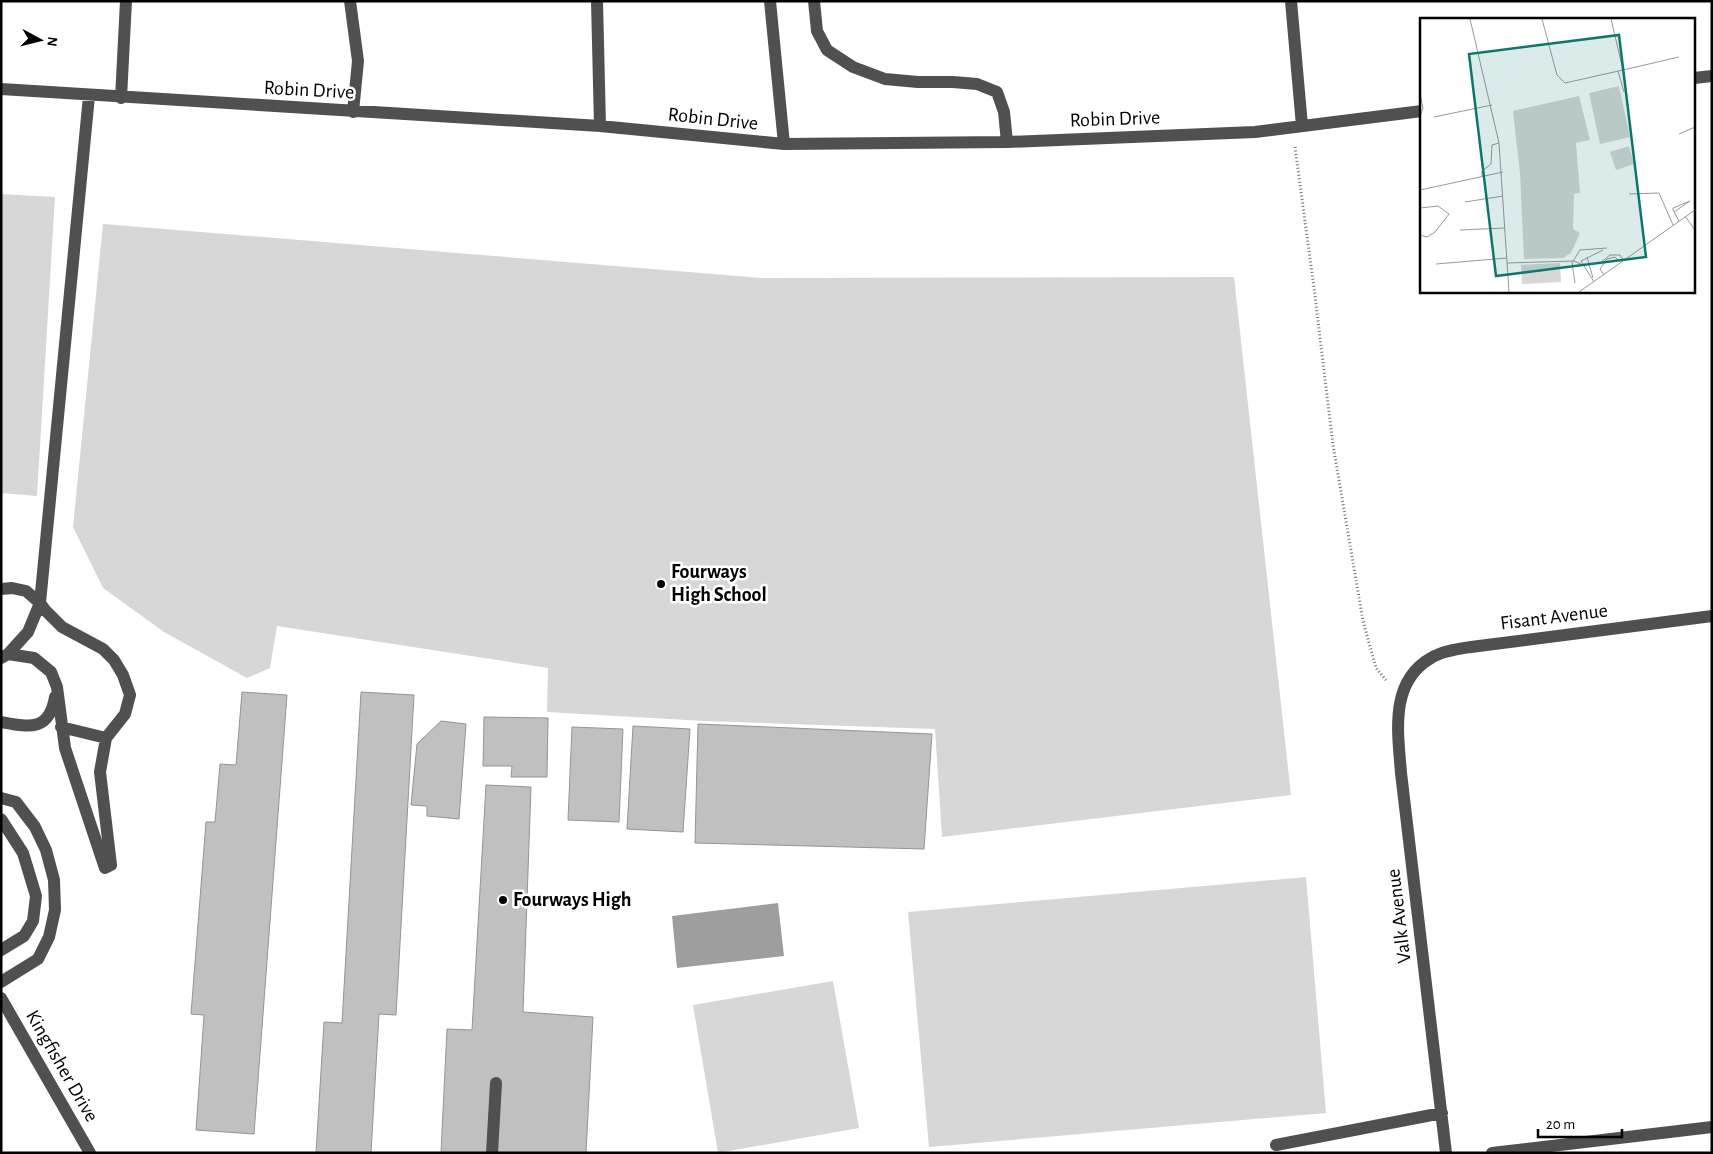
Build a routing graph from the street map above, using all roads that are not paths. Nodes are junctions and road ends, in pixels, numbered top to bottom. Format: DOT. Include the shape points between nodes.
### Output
graph roads {
  1 [pos="126,1"];
  2 [pos="350,1"];
  3 [pos="597,1"];
  4 [pos="770,1"];
  5 [pos="814,1"];
  6 [pos="1291,1"];
  7 [pos="1712,76"];
  8 [pos="1696,78"];
  9 [pos="1,89"];
  10 [pos="89,96"];
  11 [pos="121,98"];
  12 [pos="1420,111"];
  13 [pos="354,112"];
  14 [pos="600,126"];
  15 [pos="1298,127"];
  16 [pos="1007,142"];
  17 [pos="784,144"];
  18 [pos="1,589"];
  19 [pos="40,603"];
  20 [pos="1712,616"];
  21 [pos="5,656"];
  22 [pos="1410,677"];
  23 [pos="56,687"];
  24 [pos="1,722"];
  25 [pos="62,727"];
  26 [pos="106,738"];
  27 [pos="1,798"];
  28 [pos="1,819"];
  29 [pos="1,950"];
  30 [pos="1,982"];
  31 [pos="1,998"];
  32 [pos="496,1083"];
  33 [pos="1442,1113"];
  34 [pos="1712,1127"];
  35 [pos="1276,1145"];
  36 [pos="90,1153"];
  37 [pos="492,1153"];
  38 [pos="1446,1153"];
  39 [pos="1492,1153"];
  1 -- 11 [label="street"];
  2 -- 13 [label="street" via="358,61"];
  3 -- 14 [label="street"];
  4 -- 17 [label="street"];
  5 -- 16 [label="street" via="817,31 827,50 853,67 885,79 978,84 997,92 1004,112"];
  6 -- 15 [label="street"];
  7 -- 8 [label="street"];
  9 -- 10 [label="street, Robin Drive"];
  10 -- 11 [label="street, Robin Drive"];
  10 -- 19 [label="street"];
  11 -- 13 [label="street, Robin Drive"];
  12 -- 15 [label="street, Robin Drive"];
  13 -- 14 [label="street, Robin Drive"];
  14 -- 17 [label="street, Robin Drive"];
  15 -- 16 [label="street, Robin Drive" via="1255,132"];
  16 -- 17 [label="street, Robin Drive"];
  18 -- 19 [label="street" via="26,591"];
  19 -- 21 [label="street" via="28,632"];
  19 -- 26 [label="street" via="62,627 103,650 123,675 130,695 125,714"];
  20 -- 22 [label="street, Fisant Avenue" via="1471,646 1432,657"];
  21 -- 23 [label="street" via="34,658 51,672"];
  22 -- 33 [label="street, Valk Avenue" via="1400,699 1401,773"];
  23 -- 24 [label="street" via="53,706 44,722 30,727"];
  23 -- 25 [label="street"];
  25 -- 26 [label="street"];
  25 -- 26 [label="street" via="65,748 105,868 111,865 100,772"];
  27 -- 30 [label="street" via="16,802 35,827 46,850 54,880 55,900 49,936 38,959"];
  28 -- 29 [label="street" via="23,854 36,896 33,922 24,936"];
  31 -- 36 [label="street, Kingfisher Drive"];
  32 -- 37 [label="street"];
  33 -- 35 [label="street"];
  33 -- 38 [label="street, Valk Avenue"];
  34 -- 39 [label="street"];
}
